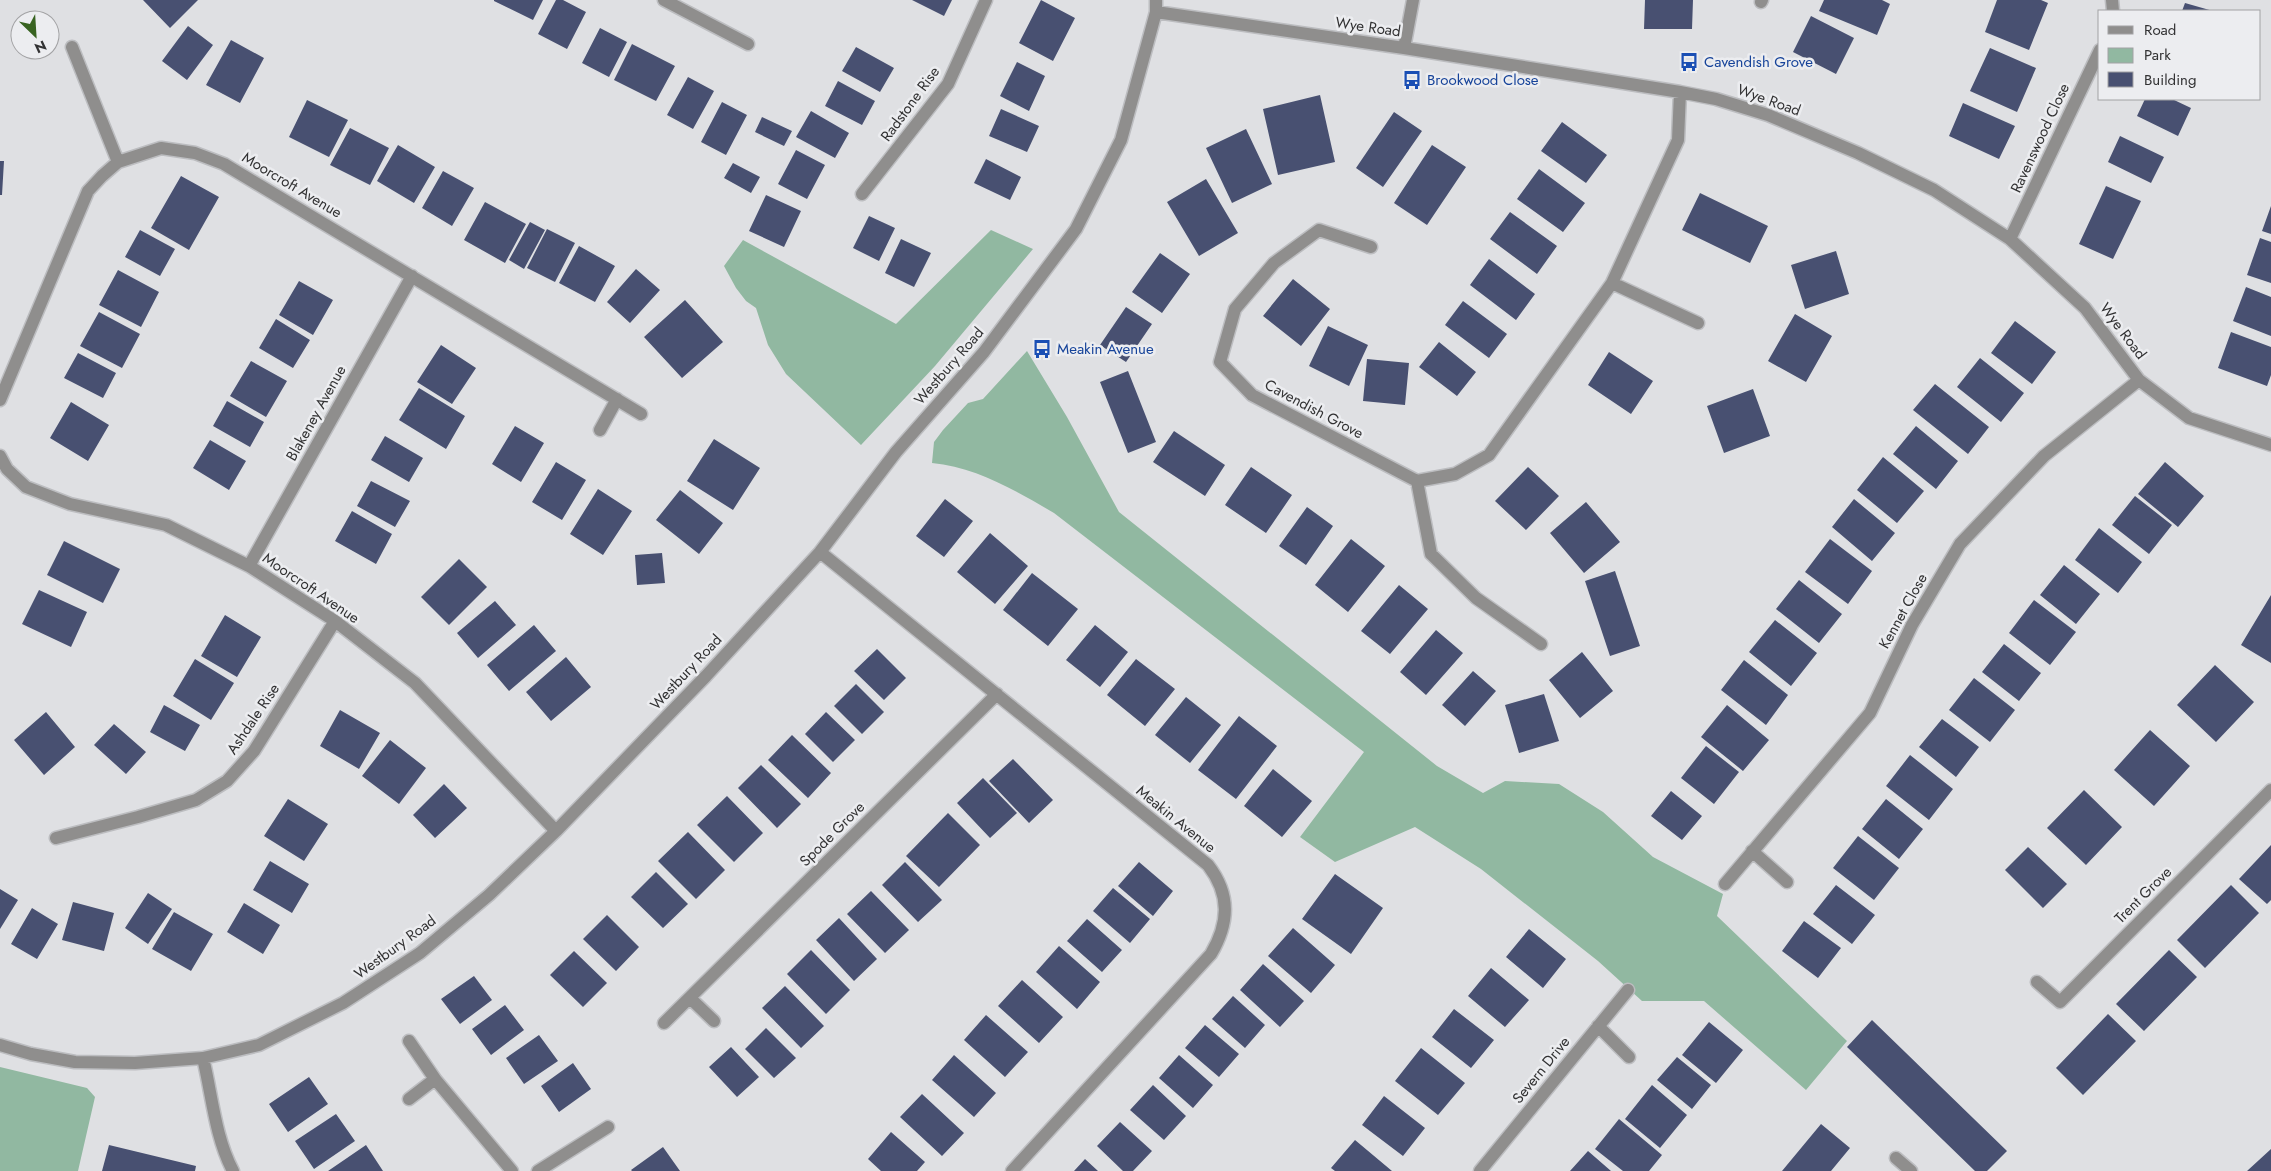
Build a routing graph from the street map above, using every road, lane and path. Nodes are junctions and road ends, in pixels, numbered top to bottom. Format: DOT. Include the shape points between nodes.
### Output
graph roads {
  1 [pos="664,0"];
  2 [pos="986,0"];
  3 [pos="1414,0"];
  4 [pos="1156,6"];
  5 [pos="748,44"];
  6 [pos="72,46"];
  7 [pos="1404,48"];
  8 [pos="2098,54"];
  9 [pos="1680,92"];
  10 [pos="118,162"];
  11 [pos="862,194"];
  12 [pos="2010,240"];
  13 [pos="1371,247"];
  14 [pos="412,276"];
  15 [pos="1612,283"];
  16 [pos="1698,324"];
  17 [pos="2139,380"];
  18 [pos="617,399"];
  19 [pos="0,400"];
  20 [pos="642,414"];
  21 [pos="600,430"];
  22 [pos="2271,445"];
  23 [pos="0,456"];
  24 [pos="1417,481"];
  25 [pos="820,552"];
  26 [pos="249,566"];
  27 [pos="335,621"];
  28 [pos="1541,644"];
  29 [pos="997,694"];
  30 [pos="2271,790"];
  31 [pos="556,831"];
  32 [pos="56,838"];
  33 [pos="1752,851"];
  34 [pos="1787,882"];
  35 [pos="1725,884"];
  36 [pos="2037,982"];
  37 [pos="1628,990"];
  38 [pos="690,998"];
  39 [pos="714,1021"];
  40 [pos="664,1024"];
  41 [pos="1598,1026"];
  42 [pos="408,1041"];
  43 [pos="0,1045"];
  44 [pos="1629,1057"];
  45 [pos="203,1058"];
  46 [pos="435,1079"];
  47 [pos="409,1099"];
  48 [pos="608,1127"];
  49 [pos="1896,1158"];
  50 [pos="233,1171"];
  51 [pos="512,1171"];
  52 [pos="538,1171"];
  53 [pos="1012,1171"];
  54 [pos="1480,1171"];
  55 [pos="1911,1171"];
  1 -- 5 [label="street"];
  2 -- 11 [label="street, Radstone Rise" via="948,84"];
  3 -- 7 [label="street"];
  4 -- 7 [label="street, Wye Road"];
  4 -- 25 [label="street, Westbury Road" via="1121,140 1076,229 984,352 896,452"];
  6 -- 10 [label="street"];
  7 -- 9 [label="street, Wye Road"];
  8 -- 12 [label="street, Ravenswood Close"];
  9 -- 12 [label="street, Wye Road" via="1716,99 1768,116 1858,153 1934,190"];
  9 -- 15 [label="street" via="1678,140"];
  10 -- 14 [label="street, Moorcroft Avenue" via="161,148 195,153 217,161"];
  10 -- 19 [label="street, Moorcroft Avenue" via="88,191"];
  12 -- 17 [label="street, Wye Road" via="2085,308"];
  13 -- 24 [label="street, Cavendish Grove" via="1319,230 1274,264 1235,309 1220,362 1252,395"];
  14 -- 18 [label="street, Moorcroft Avenue"];
  14 -- 26 [label="street, Blakeney Avenue"];
  15 -- 16 [label="street"];
  15 -- 24 [label="street" via="1489,455 1455,474"];
  17 -- 22 [label="street, Wye Road" via="2189,418"];
  17 -- 33 [label="street, Kennet Close" via="2044,456 1960,544 1912,625 1870,713"];
  18 -- 20 [label="street, Moorcroft Avenue"];
  18 -- 21 [label="street"];
  23 -- 26 [label="street, Moorcroft Avenue" via="7,469 26,487 70,504 166,525"];
  24 -- 28 [label="street" via="1431,554 1476,598"];
  25 -- 29 [label="street, Meakin Avenue"];
  25 -- 31 [label="street, Westbury Road"];
  26 -- 27 [label="street, Moorcroft Avenue"];
  27 -- 31 [label="street, Moorcroft Avenue" via="415,683"];
  27 -- 32 [label="street, Ashdale Rise" via="254,751 227,781 196,800"];
  29 -- 38 [label="street, Spode Grove"];
  29 -- 53 [label="street, Meakin Avenue" via="1208,865 1218,878 1226,915 1221,936 1210,954"];
  30 -- 36 [label="street, Trent Grove" via="2060,1002"];
  31 -- 45 [label="street, Westbury Road" via="420,953 343,1003 259,1044"];
  33 -- 34 [label="street"];
  33 -- 35 [label="street, Kennet Close"];
  37 -- 41 [label="street, Severn Drive"];
  38 -- 39 [label="street"];
  38 -- 40 [label="street, Spode Grove"];
  41 -- 44 [label="street"];
  41 -- 54 [label="street, Severn Drive"];
  42 -- 46 [label="street"];
  43 -- 45 [label="street, Westbury Road" via="75,1062 134,1063"];
  45 -- 50 [label="street" via="218,1131"];
  46 -- 47 [label="street"];
  46 -- 51 [label="street"];
  48 -- 52 [label="street"];
  49 -- 55 [label="street"];
}
